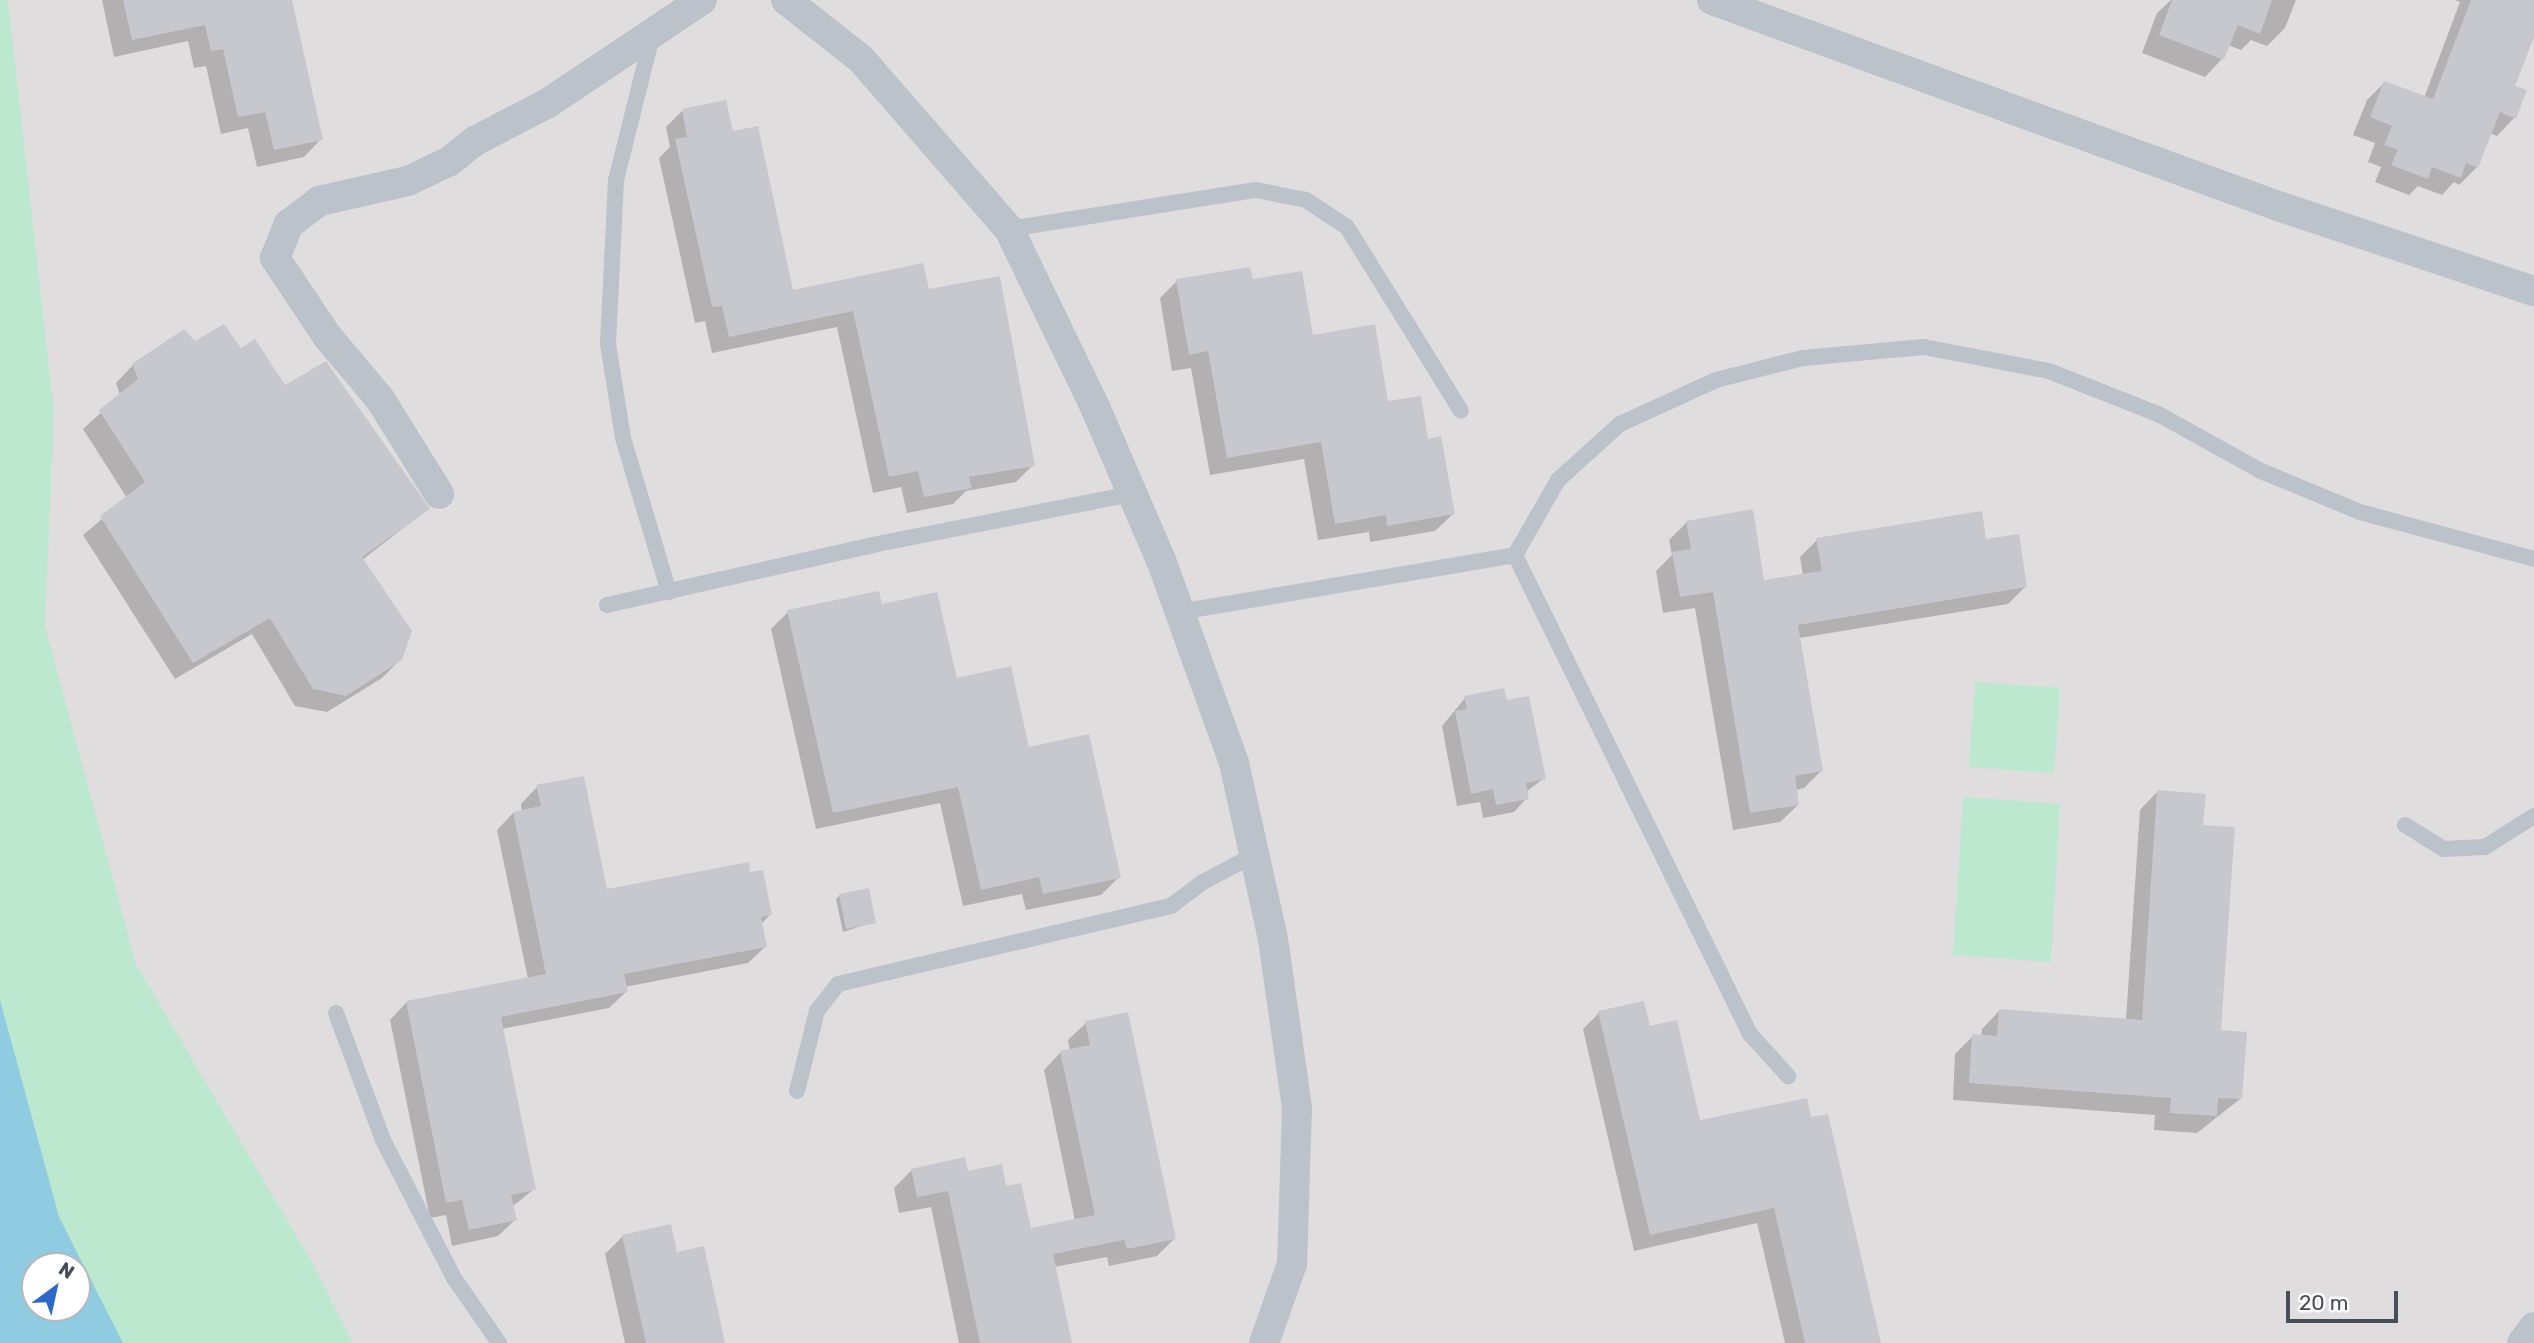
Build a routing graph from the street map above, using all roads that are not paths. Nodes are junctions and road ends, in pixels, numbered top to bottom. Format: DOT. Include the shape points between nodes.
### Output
graph roads {
  1 [pos="702,0"];
  2 [pos="786,0"];
  3 [pos="1712,0"];
  4 [pos="652,34"];
  5 [pos="1009,229"];
  6 [pos="2534,292"];
  7 [pos="1461,411"];
  8 [pos="439,494"];
  9 [pos="1132,494"];
  10 [pos="1516,555"];
  11 [pos="2534,559"];
  12 [pos="669,592"];
  13 [pos="607,605"];
  14 [pos="1179,612"];
  15 [pos="2534,816"];
  16 [pos="2405,825"];
  17 [pos="1254,855"];
  18 [pos="336,1013"];
  19 [pos="1788,1076"];
  20 [pos="797,1091"];
  21 [pos="2534,1327"];
  22 [pos="499,1343"];
  23 [pos="1264,1343"];
  24 [pos="2522,1343"];
  1 -- 4 [label="street"];
  2 -- 5 [label="street" via="861,59"];
  3 -- 6 [label="street" via="2240,193"];
  4 -- 8 [label="street" via="450,161 408,181 319,201 289,225 275,258 327,336 380,399"];
  4 -- 12 [label="lane" via="617,180 608,344 623,438"];
  5 -- 7 [label="lane" via="1256,190 1306,200 1347,227"];
  5 -- 9 [label="street"];
  9 -- 12 [label="lane"];
  9 -- 14 [label="street"];
  10 -- 11 [label="lane" via="1558,480 1620,424 1716,380 1803,358 1924,347 2049,370 2160,415 2261,471 2360,512"];
  10 -- 14 [label="lane"];
  10 -- 19 [label="lane" via="1750,1034"];
  12 -- 13 [label="lane"];
  14 -- 17 [label="street" via="1234,763"];
  15 -- 16 [label="lane" via="2485,847 2444,849"];
  17 -- 20 [label="lane" via="1203,882 1171,906 838,984 817,1011"];
  17 -- 23 [label="street" via="1273,939 1297,1107 1292,1264"];
  18 -- 22 [label="lane" via="383,1140 454,1278"];
  21 -- 24 [label="street"];
}
